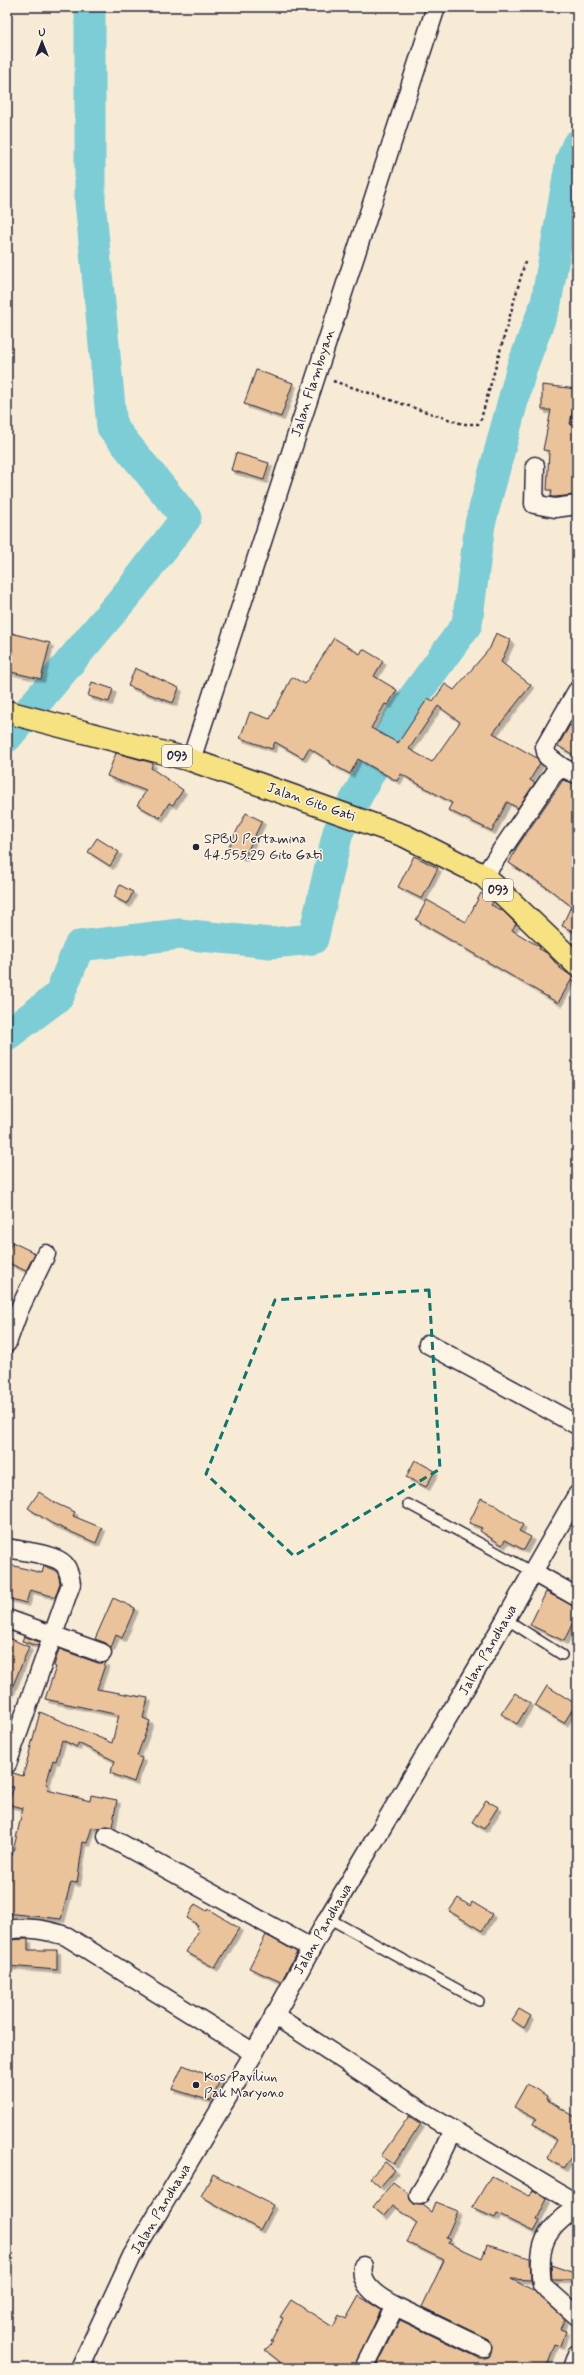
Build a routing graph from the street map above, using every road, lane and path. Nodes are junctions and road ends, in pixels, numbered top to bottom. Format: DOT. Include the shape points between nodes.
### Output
graph roads {
  1 [pos="436,7"];
  2 [pos="525,262"];
  3 [pos="315,375"];
  4 [pos="535,466"];
  5 [pos="577,505"];
  6 [pos="577,691"];
  7 [pos="7,712"];
  8 [pos="191,760"];
  9 [pos="570,771"];
  10 [pos="484,876"];
  11 [pos="577,965"];
  12 [pos="46,1254"];
  13 [pos="7,1343"];
  14 [pos="428,1344"];
  15 [pos="577,1425"];
  16 [pos="577,1495"];
  17 [pos="408,1504"];
  18 [pos="7,1548"];
  19 [pos="533,1572"];
  20 [pos="577,1597"];
  21 [pos="7,1619"];
  22 [pos="506,1619"];
  23 [pos="53,1635"];
  24 [pos="102,1654"];
  25 [pos="562,1656"];
  26 [pos="7,1764"];
  27 [pos="107,1836"];
  28 [pos="328,1918"];
  29 [pos="7,1930"];
  30 [pos="311,1948"];
  31 [pos="478,2001"];
  32 [pos="274,2016"];
  33 [pos="254,2053"];
  34 [pos="453,2130"];
  35 [pos="419,2195"];
  36 [pos="577,2204"];
  37 [pos="577,2208"];
  38 [pos="363,2266"];
  39 [pos="395,2306"];
  40 [pos="577,2316"];
  41 [pos="483,2348"];
  42 [pos="577,2354"];
  43 [pos="80,2368"];
  44 [pos="364,2368"];
  45 [pos="572,2368"];
  1 -- 3 [label="street, Jalan Flamboyan"];
  2 -- 3 [label="path" via="478,424 463,424"];
  3 -- 8 [label="street, Jalan Flamboyan"];
  4 -- 5 [label="street" via="534,504 555,508"];
  6 -- 9 [label="street" via="545,748 547,756"];
  7 -- 8 [label="main road, Jalan Gito Gati / 093"];
  8 -- 10 [label="main road, Jalan Gito Gati / 093" via="405,836"];
  9 -- 10 [label="street" via="554,773"];
  10 -- 11 [label="main road, Jalan Gito Gati / 093"];
  12 -- 13 [label="street"];
  14 -- 15 [label="street"];
  16 -- 19 [label="street, Jalan Pandhawa"];
  17 -- 19 [label="lane"];
  18 -- 23 [label="street" via="55,1558 63,1563 69,1572 71,1584"];
  19 -- 20 [label="street"];
  19 -- 22 [label="street, Jalan Pandhawa"];
  21 -- 23 [label="street"];
  22 -- 25 [label="lane"];
  22 -- 28 [label="street, Jalan Pandhawa"];
  23 -- 24 [label="street"];
  23 -- 26 [label="street"];
  27 -- 30 [label="street"];
  28 -- 30 [label="street, Jalan Pandhawa"];
  28 -- 31 [label="lane"];
  29 -- 33 [label="street" via="39,1929 66,1936"];
  30 -- 32 [label="street, Jalan Pandhawa"];
  32 -- 33 [label="street, Jalan Pandhawa"];
  32 -- 34 [label="street"];
  33 -- 43 [label="street, Jalan Pandhawa" via="132,2256"];
  34 -- 35 [label="street"];
  34 -- 36 [label="street"];
  37 -- 40 [label="street" via="558,2220 545,2237 539,2265 542,2285"];
  38 -- 39 [label="street" via="361,2273 369,2288"];
  39 -- 41 [label="street"];
  39 -- 44 [label="street"];
  42 -- 45 [label="street"];
}
